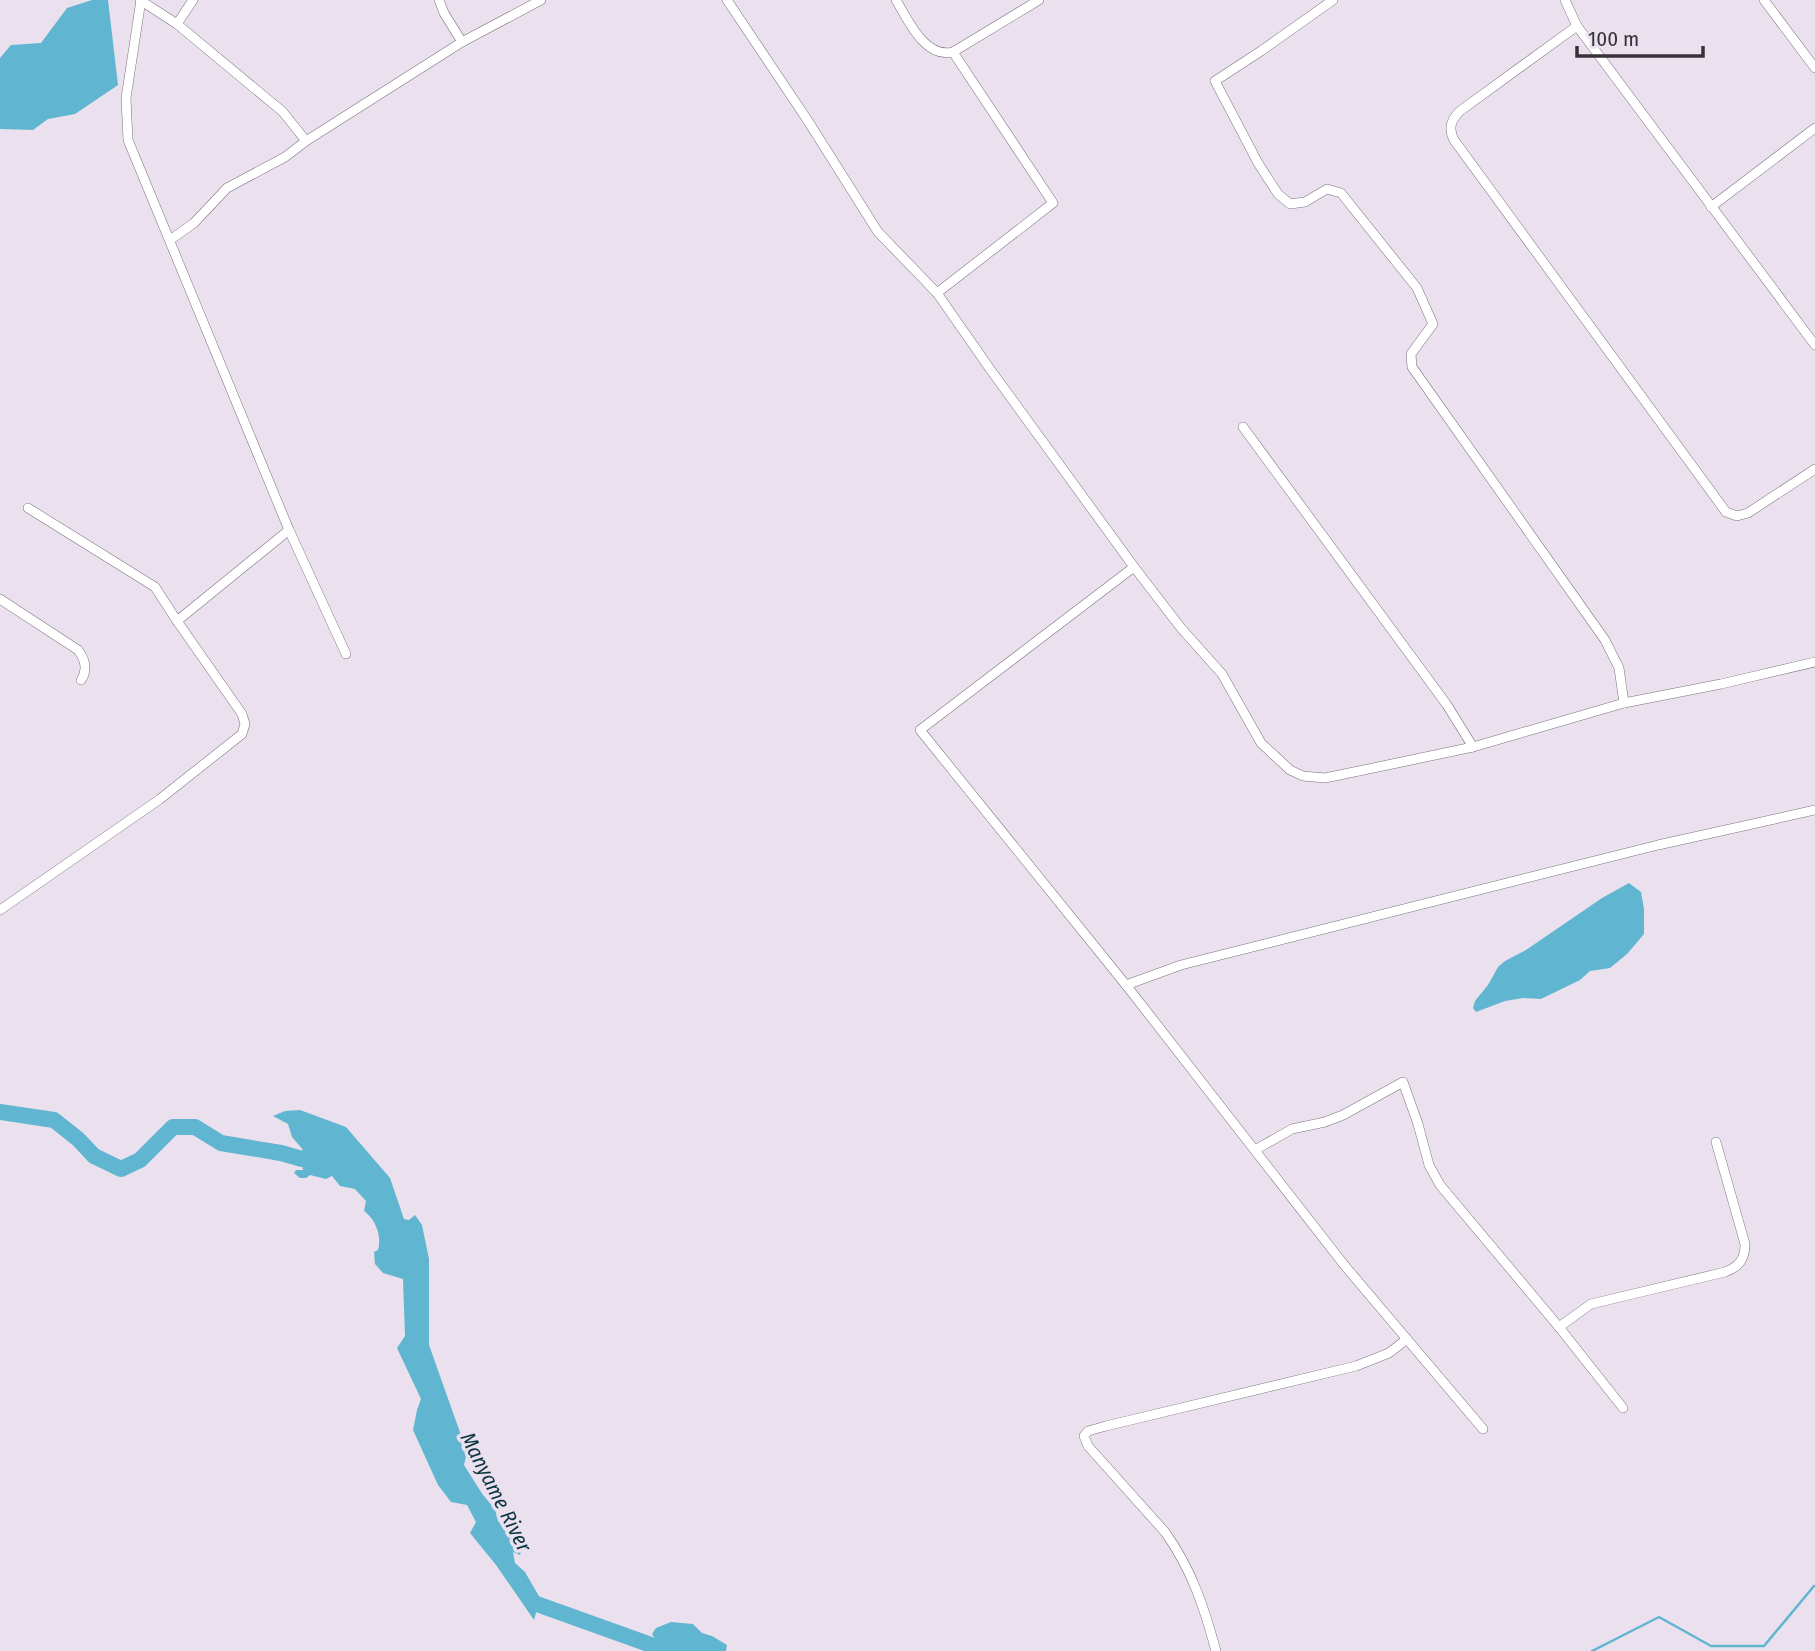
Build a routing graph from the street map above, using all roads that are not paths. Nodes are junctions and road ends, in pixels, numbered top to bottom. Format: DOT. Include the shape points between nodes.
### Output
graph roads {
  1 [pos="141,0"];
  2 [pos="193,0"];
  3 [pos="439,0"];
  4 [pos="541,0"];
  5 [pos="727,0"];
  6 [pos="896,0"];
  7 [pos="1039,0"];
  8 [pos="1333,0"];
  9 [pos="1565,0"];
  10 [pos="1764,0"];
  11 [pos="177,24"];
  12 [pos="1577,26"];
  13 [pos="462,42"];
  14 [pos="953,52"];
  15 [pos="1815,68"];
  16 [pos="1815,128"];
  17 [pos="306,141"];
  18 [pos="1711,207"];
  19 [pos="170,240"];
  20 [pos="937,292"];
  21 [pos="1815,345"];
  22 [pos="1243,427"];
  23 [pos="1815,469"];
  24 [pos="28,508"];
  25 [pos="289,530"];
  26 [pos="1133,567"];
  27 [pos="0,599"];
  28 [pos="177,621"];
  29 [pos="346,654"];
  30 [pos="1815,662"];
  31 [pos="81,680"];
  32 [pos="1624,703"];
  33 [pos="1472,747"];
  34 [pos="1815,810"];
  35 [pos="0,910"];
  36 [pos="1126,985"];
  37 [pos="1716,1142"];
  38 [pos="1255,1150"];
  39 [pos="1559,1327"];
  40 [pos="1407,1339"];
  41 [pos="1623,1408"];
  42 [pos="1483,1429"];
  43 [pos="1216,1651"];
  1 -- 11 [label="street"];
  1 -- 19 [label="street" via="126,98 128,140"];
  2 -- 11 [label="street"];
  3 -- 13 [label="street"];
  4 -- 13 [label="street"];
  5 -- 20 [label="street" via="878,232"];
  6 -- 14 [label="street" via="926,44 939,52"];
  7 -- 14 [label="street"];
  8 -- 32 [label="street" via="1215,81 1278,194 1290,204 1305,202 1327,189 1341,192 1417,288 1433,324 1411,354 1412,367 1605,640 1619,668"];
  9 -- 12 [label="street"];
  10 -- 15 [label="street"];
  11 -- 17 [label="street" via="283,112"];
  12 -- 18 [label="street"];
  12 -- 23 [label="street" via="1460,111 1450,125 1454,140 1726,512 1748,513"];
  13 -- 17 [label="street"];
  14 -- 20 [label="street" via="1053,203"];
  16 -- 18 [label="street"];
  17 -- 19 [label="street" via="227,188 194,223"];
  18 -- 21 [label="street"];
  19 -- 25 [label="street"];
  20 -- 26 [label="street"];
  22 -- 33 [label="street" via="1447,705"];
  24 -- 28 [label="street" via="155,587"];
  25 -- 28 [label="street"];
  25 -- 29 [label="street"];
  26 -- 33 [label="street" via="1222,674 1261,743 1290,770 1325,778"];
  26 -- 36 [label="street" via="920,730"];
  27 -- 31 [label="street" via="78,650 85,667"];
  28 -- 35 [label="street" via="242,714 242,734 160,799"];
  30 -- 32 [label="street"];
  32 -- 33 [label="street"];
  34 -- 36 [label="street" via="1657,845 1181,965"];
  36 -- 38 [label="street"];
  37 -- 39 [label="street" via="1745,1244 1740,1264 1725,1272 1591,1304"];
  38 -- 39 [label="street" via="1292,1129 1343,1115 1403,1082 1433,1175"];
  38 -- 40 [label="street"];
  39 -- 41 [label="street"];
  40 -- 42 [label="street"];
  40 -- 43 [label="street" via="1389,1353 1356,1366 1106,1426 1084,1436 1174,1545 1198,1591"];
}
